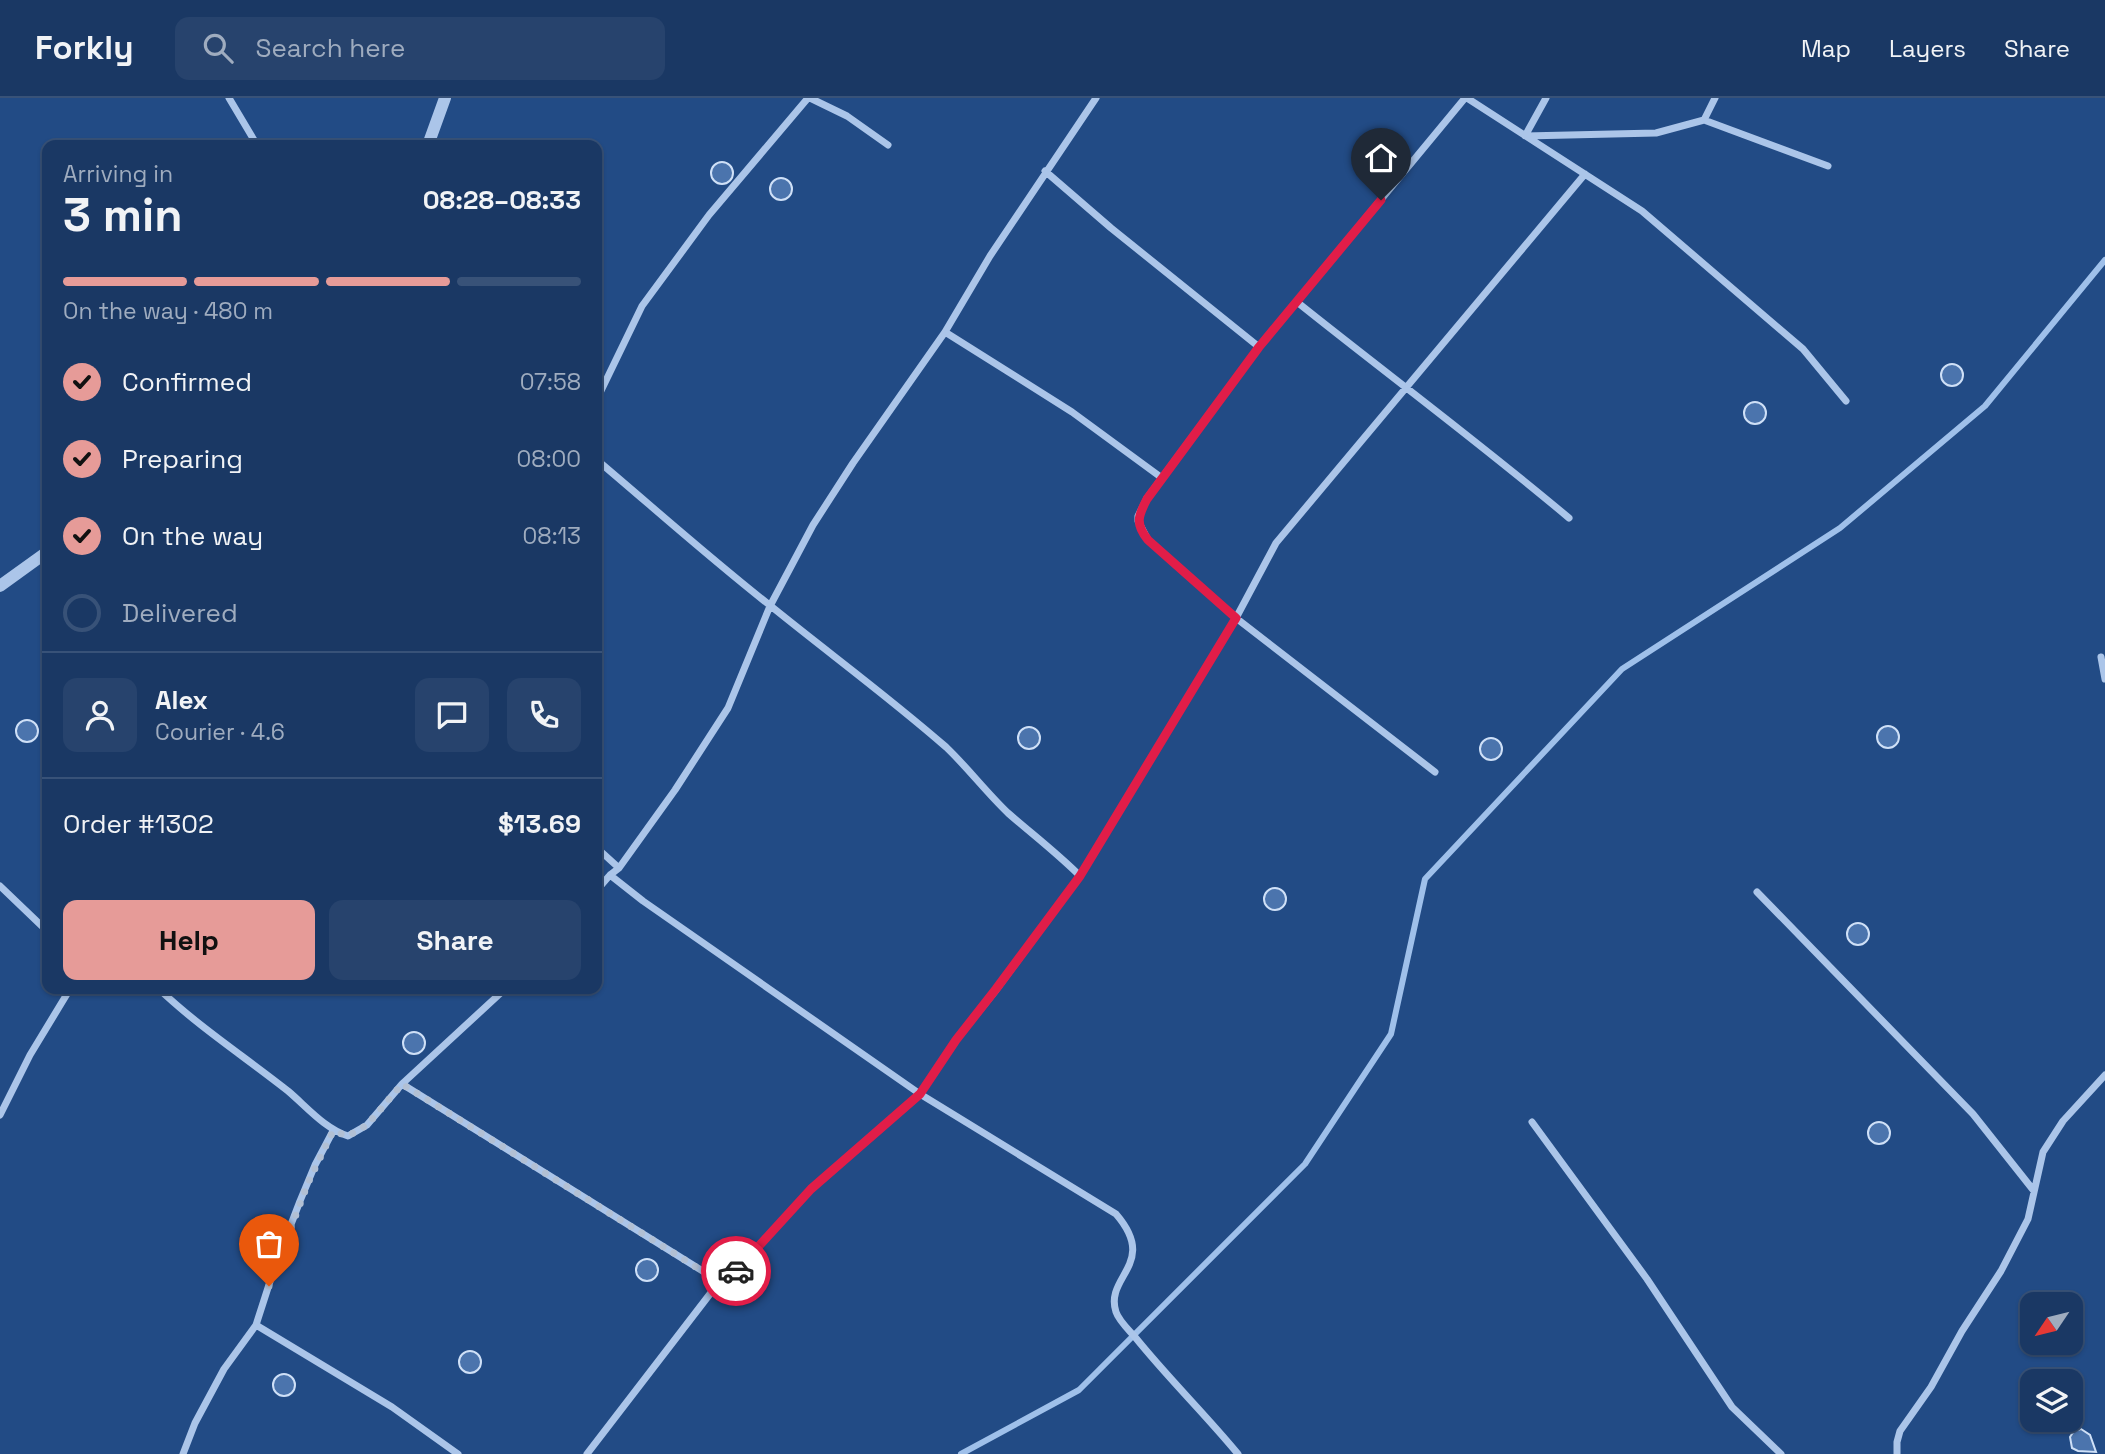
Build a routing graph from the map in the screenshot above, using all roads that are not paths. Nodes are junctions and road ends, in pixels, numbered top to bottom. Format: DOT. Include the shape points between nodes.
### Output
graph roads {
  1 [pos="229,98"];
  2 [pos="445,98"];
  3 [pos="809,98"];
  4 [pos="1096,98"];
  5 [pos="1466,98"];
  6 [pos="1546,98"];
  7 [pos="1715,98"];
  8 [pos="1704,120"];
  9 [pos="1525,136"];
  10 [pos="254,140"];
  11 [pos="430,140"];
  12 [pos="888,145"];
  13 [pos="1828,166"];
  14 [pos="1045,171"];
  15 [pos="1585,174"];
  16 [pos="1297,302"];
  17 [pos="945,332"];
  18 [pos="1259,347"];
  19 [pos="1404,388"];
  20 [pos="602,389"];
  21 [pos="1846,401"];
  22 [pos="602,464"];
  23 [pos="1162,478"];
  24 [pos="1569,518"];
  25 [pos="42,556"];
  26 [pos="0,586"];
  27 [pos="770,606"];
  28 [pos="1236,618"];
  29 [pos="2101,657"];
  30 [pos="2105,679"];
  31 [pos="1435,772"];
  32 [pos="602,853"];
  33 [pos="619,868"];
  34 [pos="611,875"];
  35 [pos="1080,876"];
  36 [pos="602,885"];
  37 [pos="0,886"];
  38 [pos="1757,892"];
  39 [pos="42,925"];
  40 [pos="67,994"];
  41 [pos="165,994"];
  42 [pos="500,994"];
  43 [pos="2105,1075"];
  44 [pos="402,1084"];
  45 [pos="920,1094"];
  46 [pos="0,1115"];
  47 [pos="1532,1122"];
  48 [pos="333,1131"];
  49 [pos="2034,1191"];
  50 [pos="723,1277"];
  51 [pos="256,1325"];
  52 [pos="183,1454"];
  53 [pos="458,1454"];
  54 [pos="587,1454"];
  55 [pos="1238,1454"];
  56 [pos="1781,1454"];
  57 [pos="1897,1454"];
  1 -- 10 [label="street"];
  2 -- 11 [label="street"];
  3 -- 12 [label="street" via="847,116"];
  3 -- 20 [label="street" via="709,215 642,306"];
  4 -- 14 [label="street"];
  5 -- 9 [label="street"];
  5 -- 16 [label="street"];
  6 -- 9 [label="street"];
  7 -- 8 [label="street"];
  8 -- 9 [label="street" via="1656,133"];
  8 -- 13 [label="street"];
  9 -- 15 [label="street"];
  14 -- 17 [label="street"];
  14 -- 18 [label="street"];
  15 -- 19 [label="street"];
  15 -- 21 [label="street" via="1642,211 1744,296 1803,349"];
  16 -- 18 [label="street"];
  16 -- 19 [label="street"];
  17 -- 23 [label="street" via="1072,412"];
  17 -- 27 [label="street" via="813,525"];
  18 -- 23 [label="street"];
  19 -- 24 [label="street"];
  19 -- 28 [label="street" via="1276,543"];
  22 -- 27 [label="street"];
  23 -- 28 [label="street" via="1138,516 1142,533"];
  25 -- 26 [label="street"];
  27 -- 33 [label="street" via="728,708"];
  27 -- 35 [label="street" via="946,748 996,801"];
  28 -- 31 [label="street"];
  28 -- 35 [label="street"];
  29 -- 30 [label="street"];
  32 -- 33 [label="street"];
  33 -- 34 [label="street"];
  34 -- 36 [label="street"];
  34 -- 45 [label="street"];
  35 -- 45 [label="street"];
  37 -- 39 [label="street"];
  38 -- 49 [label="street" via="1973,1114"];
  40 -- 46 [label="street"];
  41 -- 48 [label="street"];
  42 -- 44 [label="street"];
  43 -- 49 [label="street" via="2042,1152"];
  44 -- 48 [label="street" via="367,1125 348,1136"];
  44 -- 50 [label="street" via="709,1275"];
  45 -- 50 [label="street" via="811,1189 742,1266"];
  45 -- 55 [label="street" via="1116,1214 1126,1225 1133,1247 1126,1275 1113,1296 1116,1315"];
  47 -- 56 [label="street" via="1647,1279 1732,1406"];
  48 -- 51 [label="street" via="300,1201"];
  49 -- 57 [label="street" via="2028,1219 2001,1271 1900,1431"];
  50 -- 54 [label="street"];
  51 -- 52 [label="street" via="225,1369"];
  51 -- 53 [label="street"];
}
